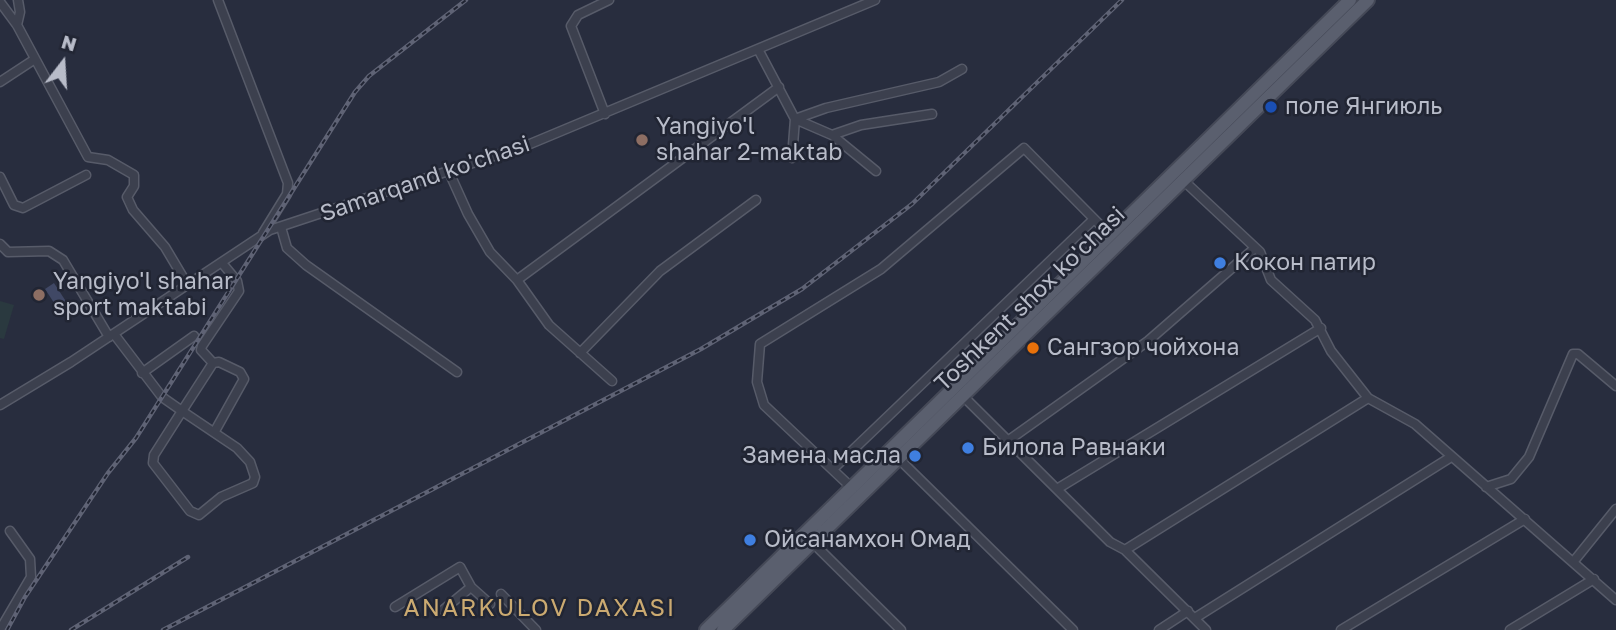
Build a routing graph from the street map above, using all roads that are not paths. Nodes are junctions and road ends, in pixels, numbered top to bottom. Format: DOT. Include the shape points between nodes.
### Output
graph roads {
  1 [pos="18,0"];
  2 [pos="218,0"];
  3 [pos="610,0"];
  4 [pos="875,0"];
  5 [pos="1350,0"];
  6 [pos="1368,0"];
  7 [pos="0,2"];
  8 [pos="17,25"];
  9 [pos="759,51"];
  10 [pos="35,59"];
  11 [pos="962,69"];
  12 [pos="0,82"];
  13 [pos="779,87"];
  14 [pos="605,114"];
  15 [pos="932,114"];
  16 [pos="795,119"];
  17 [pos="831,135"];
  18 [pos="792,158"];
  19 [pos="876,171"];
  20 [pos="449,172"];
  21 [pos="86,175"];
  22 [pos="0,177"];
  23 [pos="1184,181"];
  24 [pos="756,200"];
  25 [pos="1094,219"];
  26 [pos="281,227"];
  27 [pos="1110,235"];
  28 [pos="260,237"];
  29 [pos="0,244"];
  30 [pos="1255,248"];
  31 [pos="222,263"];
  32 [pos="517,280"];
  33 [pos="187,284"];
  34 [pos="1321,328"];
  35 [pos="111,336"];
  36 [pos="194,336"];
  37 [pos="580,354"];
  38 [pos="213,363"];
  39 [pos="457,372"];
  40 [pos="142,373"];
  41 [pos="612,381"];
  42 [pos="1616,386"];
  43 [pos="962,395"];
  44 [pos="1368,398"];
  45 [pos="0,405"];
  46 [pos="182,411"];
  47 [pos="931,417"];
  48 [pos="215,431"];
  49 [pos="1009,440"];
  50 [pos="897,457"];
  51 [pos="1451,457"];
  52 [pos="833,469"];
  53 [pos="1486,487"];
  54 [pos="852,488"];
  55 [pos="1057,489"];
  56 [pos="1616,509"];
  57 [pos="1525,519"];
  58 [pos="10,531"];
  59 [pos="811,541"];
  60 [pos="1125,550"];
  61 [pos="1574,561"];
  62 [pos="1594,579"];
  63 [pos="471,587"];
  64 [pos="500,594"];
  65 [pos="1616,600"];
  66 [pos="490,604"];
  67 [pos="395,607"];
  68 [pos="443,610"];
  69 [pos="1188,611"];
  70 [pos="1195,618"];
  71 [pos="0,630"];
  72 [pos="537,630"];
  73 [pos="706,630"];
  74 [pos="723,630"];
  75 [pos="901,630"];
  76 [pos="1073,630"];
  77 [pos="1159,630"];
  78 [pos="1206,630"];
  79 [pos="1341,630"];
  80 [pos="1510,630"];
  1 -- 8 [label="street"];
  2 -- 28 [label="street" via="288,183 287,194"];
  3 -- 14 [label="street" via="578,15 571,26"];
  4 -- 9 [label="street, Samarqand ko'chasi"];
  5 -- 27 [label="main road, Toshkent shox ko'chasi"];
  6 -- 23 [label="main road, Toshkent shox ko'chasi"];
  7 -- 8 [label="street"];
  8 -- 10 [label="street"];
  9 -- 13 [label="street"];
  9 -- 14 [label="street, Samarqand ko'chasi"];
  10 -- 12 [label="street"];
  10 -- 33 [label="street" via="88,157 108,160 134,175 127,197"];
  11 -- 16 [label="street" via="939,82"];
  13 -- 16 [label="street"];
  13 -- 32 [label="street"];
  14 -- 20 [label="street, Samarqand ko'chasi"];
  15 -- 17 [label="street"];
  16 -- 17 [label="street"];
  16 -- 18 [label="street"];
  17 -- 19 [label="street"];
  20 -- 26 [label="street, Samarqand ko'chasi"];
  20 -- 32 [label="street" via="490,252"];
  21 -- 22 [label="street" via="23,208 14,205"];
  23 -- 30 [label="street"];
  23 -- 43 [label="main road, Toshkent shox ko'chasi"];
  24 -- 37 [label="street" via="660,271"];
  25 -- 27 [label="street"];
  25 -- 52 [label="street"];
  25 -- 52 [label="street" via="1024,148 881,270 760,344 757,382 764,405"];
  26 -- 28 [label="street, Samarqand ko'chasi"];
  26 -- 39 [label="street" via="287,248 306,265"];
  27 -- 47 [label="main road, Toshkent shox ko'chasi"];
  28 -- 31 [label="street, Samarqand ko'chasi"];
  29 -- 35 [label="street" via="8,252 49,251 63,260"];
  30 -- 34 [label="street" via="1271,280"];
  30 -- 49 [label="street" via="1148,341"];
  31 -- 33 [label="street, Samarqand ko'chasi"];
  31 -- 38 [label="street" via="239,291 202,346"];
  32 -- 37 [label="street" via="549,325"];
  33 -- 35 [label="street, Samarqand ko'chasi"];
  34 -- 44 [label="street" via="1331,351"];
  34 -- 55 [label="street"];
  35 -- 40 [label="street"];
  35 -- 45 [label="street, Samarqand ko'chasi"];
  36 -- 40 [label="street"];
  37 -- 41 [label="street"];
  38 -- 46 [label="street"];
  38 -- 48 [label="street" via="240,372 244,379"];
  40 -- 46 [label="street" via="162,397"];
  42 -- 53 [label="street" via="1573,354 1529,457 1511,479"];
  43 -- 47 [label="main road, Toshkent shox ko'chasi"];
  43 -- 49 [label="street"];
  44 -- 51 [label="street" via="1415,424"];
  44 -- 60 [label="street"];
  46 -- 48 [label="street"];
  46 -- 48 [label="street" via="153,463 194,515 253,483 256,477 250,462"];
  47 -- 50 [label="main road, Toshkent shox ko'chasi"];
  47 -- 54 [label="main road, Toshkent shox ko'chasi"];
  49 -- 55 [label="street"];
  50 -- 59 [label="main road, Toshkent shox ko'chasi"];
  50 -- 76 [label="street"];
  51 -- 53 [label="street"];
  51 -- 70 [label="street"];
  52 -- 54 [label="street"];
  53 -- 57 [label="street"];
  54 -- 73 [label="main road, Toshkent shox ko'chasi"];
  55 -- 60 [label="street" via="1110,542"];
  56 -- 61 [label="street"];
  57 -- 61 [label="street"];
  57 -- 79 [label="street"];
  58 -- 71 [label="street" via="30,559 31,577"];
  59 -- 74 [label="main road, Toshkent shox ko'chasi"];
  59 -- 75 [label="street"];
  60 -- 69 [label="street"];
  61 -- 62 [label="street"];
  62 -- 65 [label="street"];
  62 -- 80 [label="street"];
  63 -- 66 [label="street"];
  63 -- 67 [label="street" via="460,567"];
  63 -- 68 [label="street"];
  64 -- 72 [label="street"];
  69 -- 70 [label="street"];
  69 -- 77 [label="street"];
  70 -- 78 [label="street"];
}
